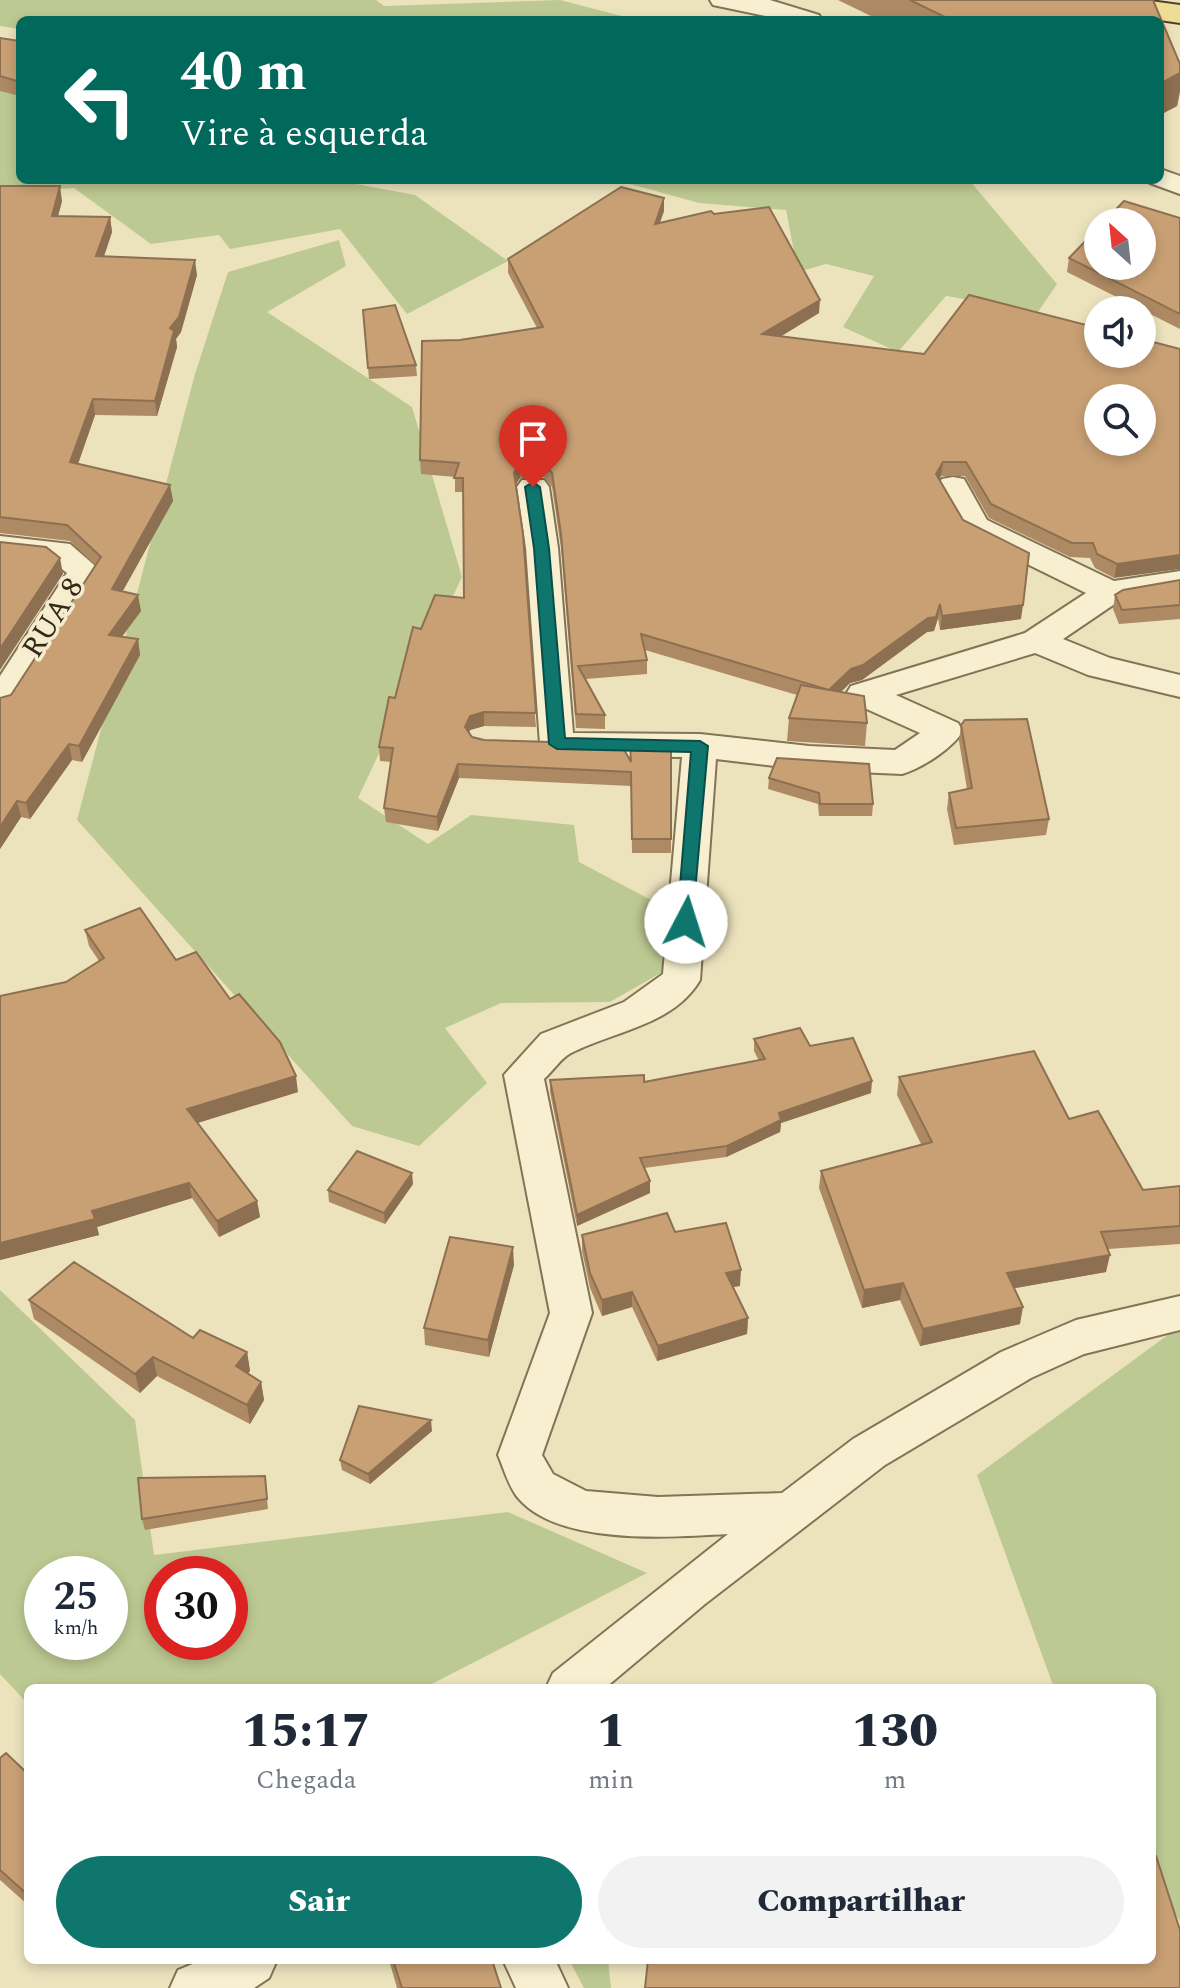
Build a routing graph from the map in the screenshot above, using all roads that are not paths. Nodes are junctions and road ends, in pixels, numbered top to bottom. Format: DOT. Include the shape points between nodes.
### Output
graph roads {
  1 [pos="722,0"];
  2 [pos="1085,0"];
  3 [pos="1180,14"];
  4 [pos="797,16"];
  5 [pos="953,486"];
  6 [pos="533,487"];
  7 [pos="0,546"];
  8 [pos="1180,581"];
  9 [pos="1110,592"];
  10 [pos="1037,641"];
  11 [pos="1180,686"];
  12 [pos="0,702"];
  13 [pos="700,746"];
  14 [pos="1180,1313"];
  15 [pos="792,1512"];
  16 [pos="575,1684"];
  17 [pos="245,1964"];
  18 [pos="531,1964"];
  19 [pos="196,1988"];
  20 [pos="542,1988"];
  1 -- 4 [label="street"];
  2 -- 3 [label="main road"];
  5 -- 9 [label="street" via="975,526"];
  6 -- 13 [label="street" via="542,548 542,743"];
  7 -- 12 [label="street, RUA 8" via="59,551 85,571"];
  8 -- 9 [label="street"];
  9 -- 10 [label="street"];
  10 -- 11 [label="street" via="1100,667"];
  10 -- 13 [label="street" via="863,694 946,731 902,762"];
  13 -- 15 [label="street" via="681,980 638,1012 555,1044 524,1075 571,1313 520,1455 536,1487 580,1509 641,1517"];
  14 -- 15 [label="street" via="1076,1338 1016,1365 869,1452"];
  15 -- 16 [label="street"];
  17 -- 19 [label="street"];
  18 -- 20 [label="street"];
}
